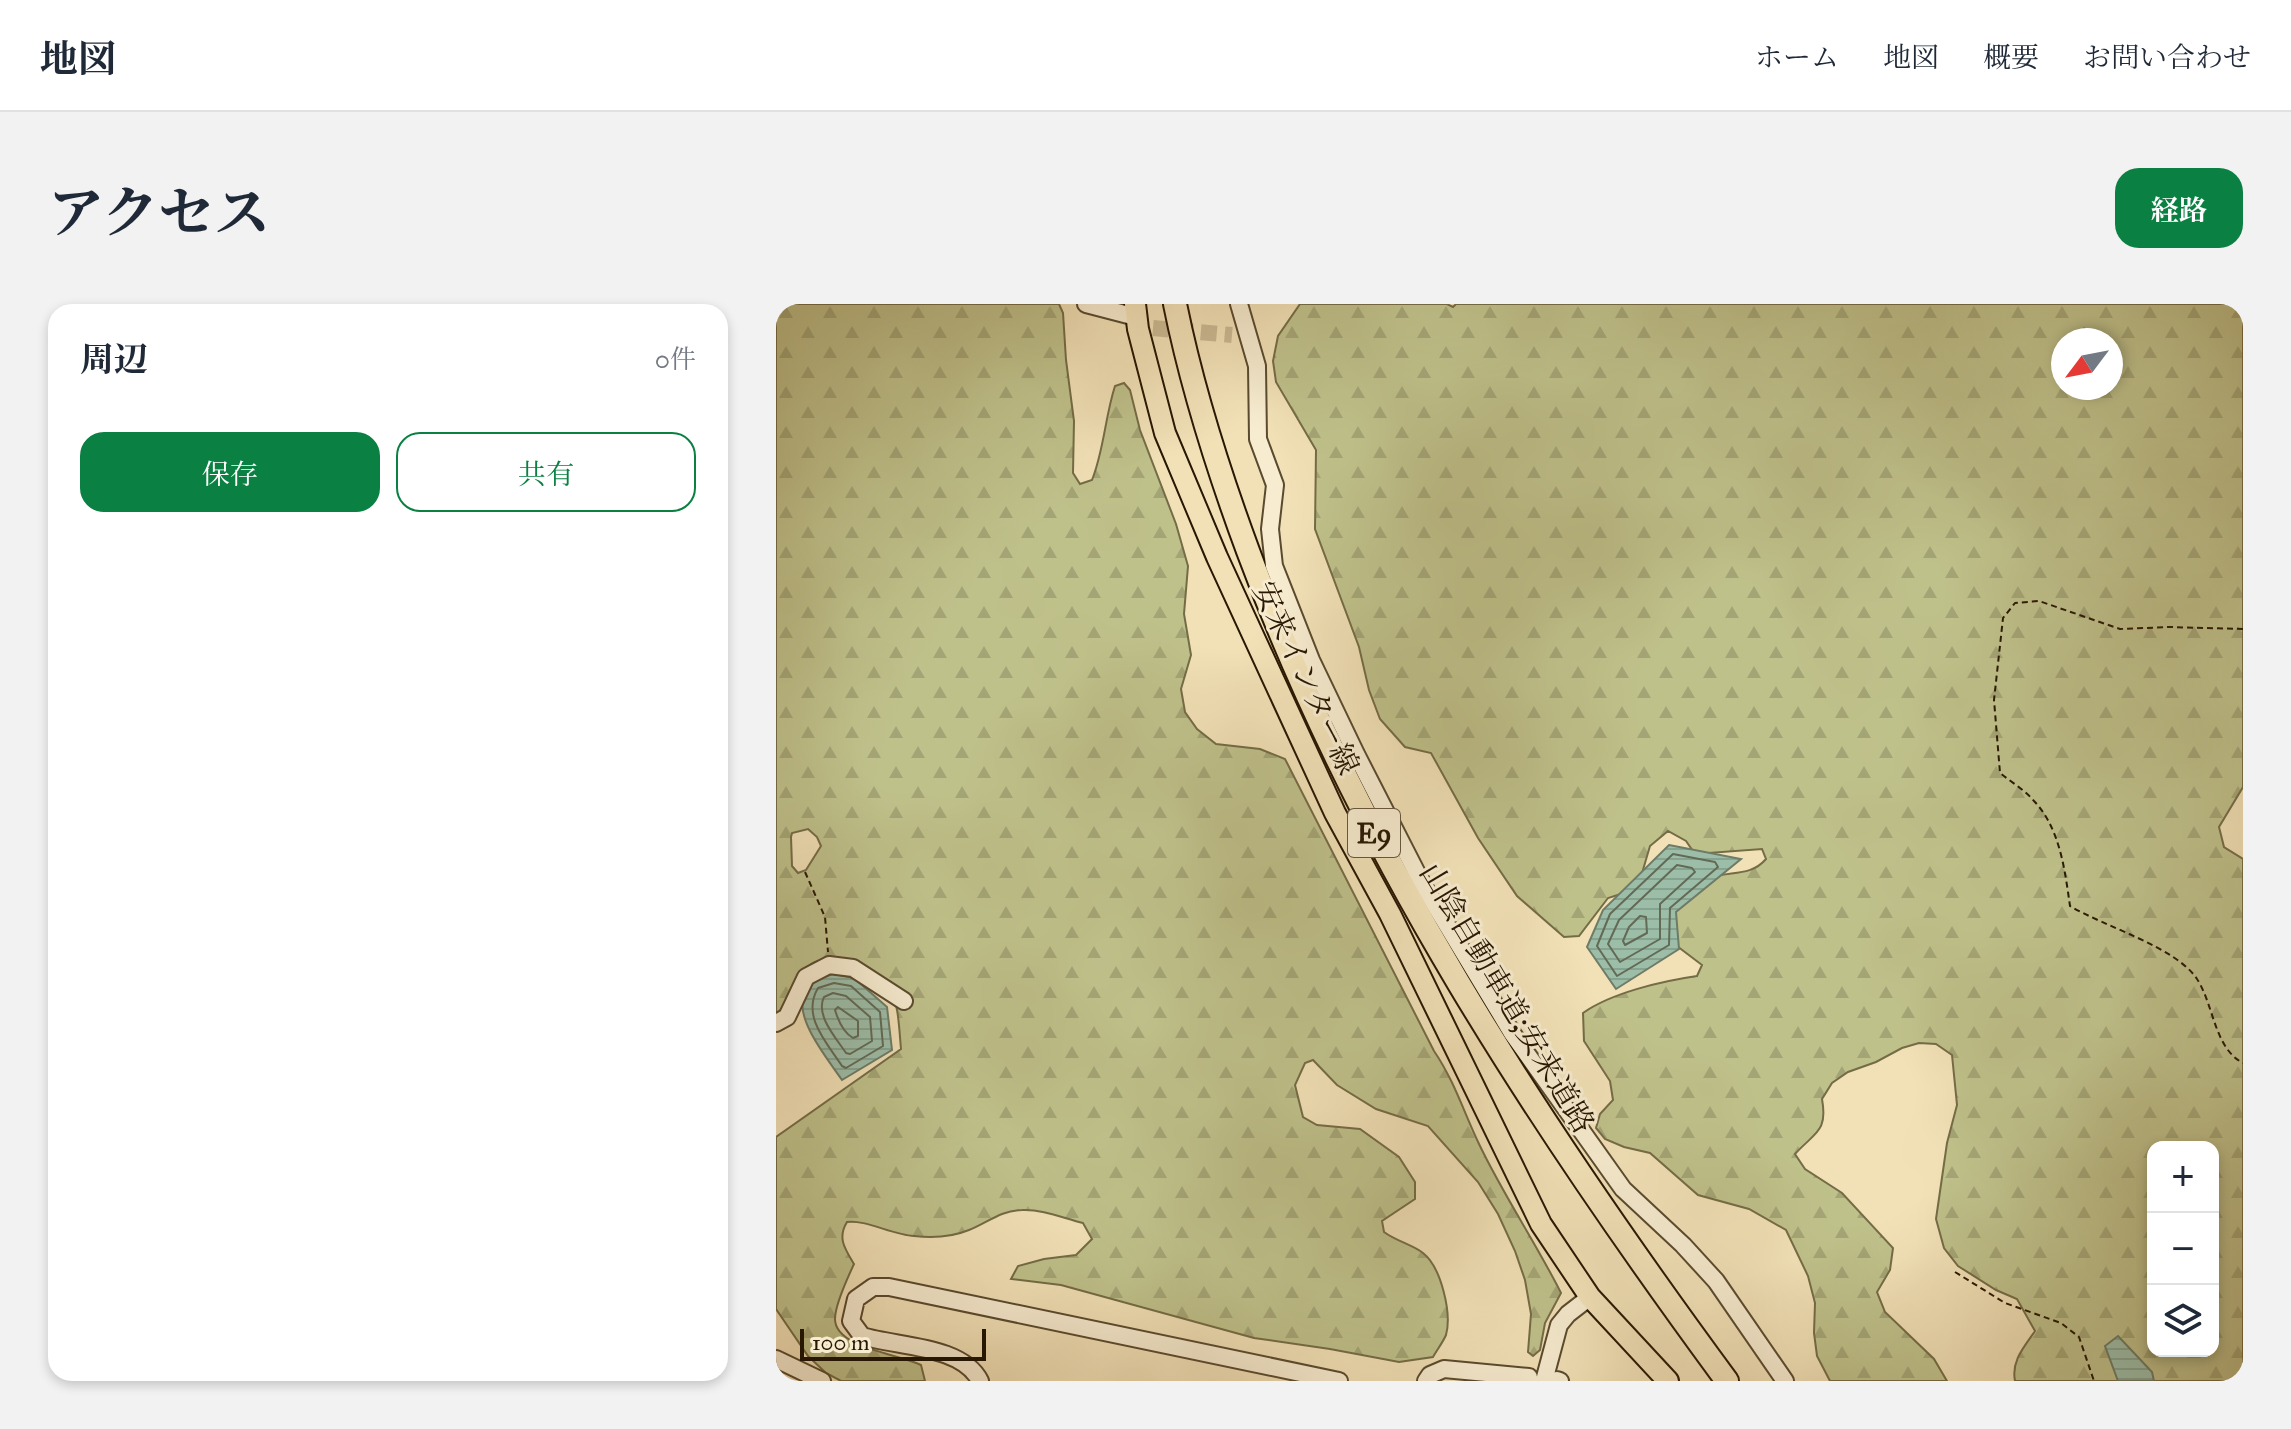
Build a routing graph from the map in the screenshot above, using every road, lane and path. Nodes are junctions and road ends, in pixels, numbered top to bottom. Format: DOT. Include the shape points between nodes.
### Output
graph roads {
  1 [pos="1086,304"];
  2 [pos="1175,304"];
  3 [pos="1239,304"];
  4 [pos="1140,319"];
  5 [pos="2243,629"];
  6 [pos="805,872"];
  7 [pos="829,965"];
  8 [pos="904,1001"];
  9 [pos="776,1023"];
  10 [pos="2243,1063"];
  11 [pos="1955,1272"];
  12 [pos="1590,1297"];
  13 [pos="776,1359"];
  14 [pos="1536,1379"];
  15 [pos="822,1381"];
  16 [pos="980,1381"];
  17 [pos="1339,1381"];
  18 [pos="1426,1381"];
  19 [pos="1668,1381"];
  20 [pos="1727,1381"];
  21 [pos="1785,1381"];
  22 [pos="2094,1381"];
  1 -- 4 [label="street"];
  2 -- 20 [label="highway, 山陰自動車道;安来道路 / E9" via="1204,421 1234,512 1308,700 1353,792 1481,1020 1601,1205"];
  3 -- 21 [label="street" via="1240,335 1257,366 1258,439 1275,485 1270,529 1274,566 1311,660 1417,874 1512,1033 1596,1152 1623,1189 1716,1281"];
  4 -- 12 [label="main road, 安来インター線" via="1165,433 1294,727 1541,1224"];
  5 -- 10 [label="path" via="2120,629 2039,601 2015,603 2003,618 1994,700 2000,773 2035,801 2054,832 2070,906 2177,958 2197,979 2229,1056"];
  6 -- 7 [label="path" via="825,917"];
  7 -- 8 [label="street" via="853,968"];
  7 -- 9 [label="street" via="806,977 787,1017"];
  11 -- 22 [label="path" via="2005,1303 2061,1323 2079,1337"];
  12 -- 14 [label="street" via="1559,1325"];
  12 -- 19 [label="main road, 安来インター線"];
  13 -- 15 [label="street"];
  14 -- 18 [label="street" via="1444,1369"];
  16 -- 17 [label="street" via="961,1359 862,1336 853,1327 856,1299 866,1290 889,1287"];
}
